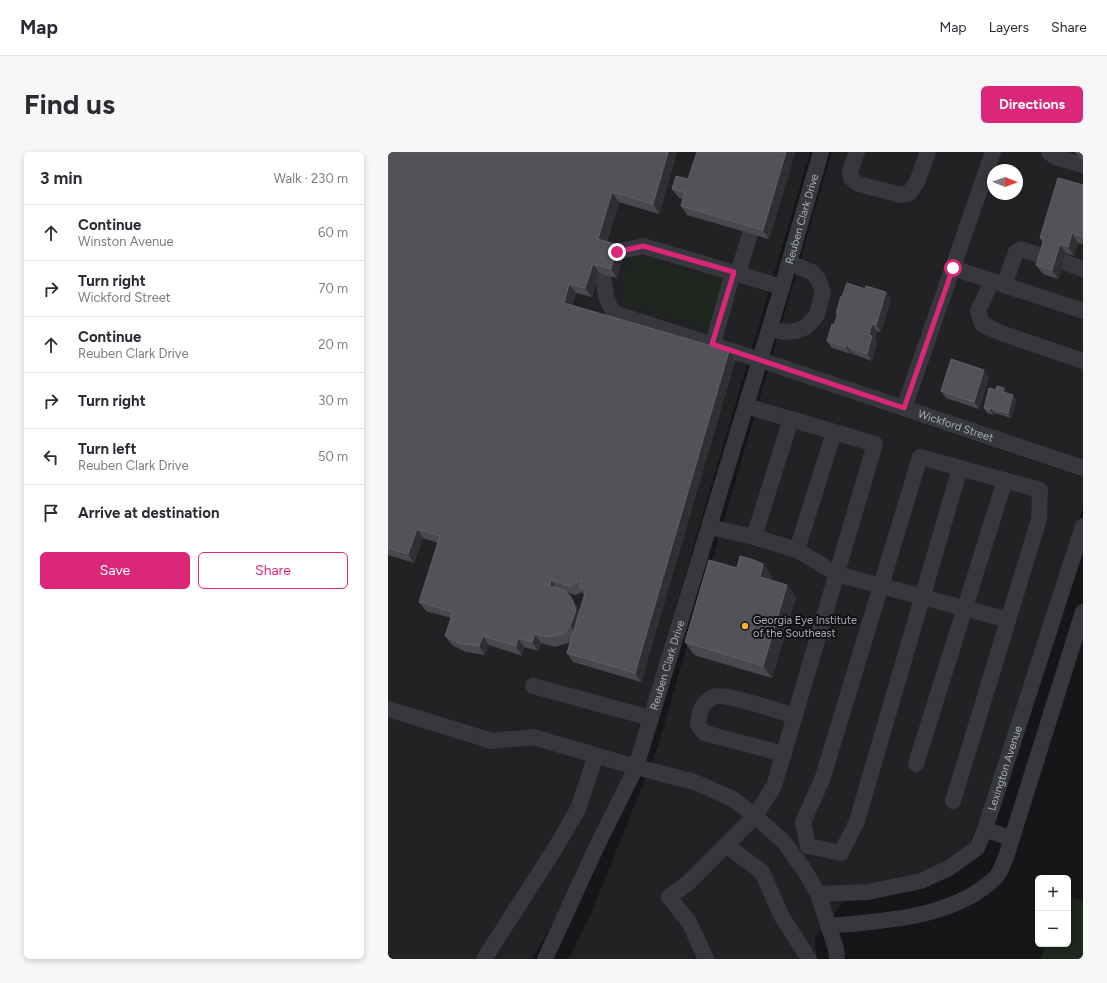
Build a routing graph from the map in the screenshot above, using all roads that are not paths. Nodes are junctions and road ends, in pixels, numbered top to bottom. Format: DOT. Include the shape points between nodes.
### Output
graph roads {
  1 [pos="821,152"];
  2 [pos="857,152"];
  3 [pos="928,152"];
  4 [pos="993,152"];
  5 [pos="1049,152"];
  6 [pos="1083,165"];
  7 [pos="746,232"];
  8 [pos="617,252"];
  9 [pos="1048,258"];
  10 [pos="1064,262"];
  11 [pos="789,263"];
  12 [pos="953,268"];
  13 [pos="1083,269"];
  14 [pos="734,272"];
  15 [pos="603,274"];
  16 [pos="998,283"];
  17 [pos="782,286"];
  18 [pos="1083,311"];
  19 [pos="770,329"];
  20 [pos="712,344"];
  21 [pos="760,360"];
  22 [pos="1083,361"];
  23 [pos="746,406"];
  24 [pos="904,408"];
  25 [pos="791,419"];
  26 [pos="834,432"];
  27 [pos="960,468"];
  28 [pos="1083,468"];
  29 [pos="1005,480"];
  30 [pos="1083,526"];
  31 [pos="709,527"];
  32 [pos="754,537"];
  33 [pos="797,550"];
  34 [pos="837,574"];
  35 [pos="881,586"];
  36 [pos="923,597"];
  37 [pos="965,608"];
  38 [pos="1083,612"];
  39 [pos="1008,620"];
  40 [pos="532,686"];
  41 [pos="388,709"];
  42 [pos="795,716"];
  43 [pos="651,718"];
  44 [pos="784,754"];
  45 [pos="596,755"];
  46 [pos="916,764"];
  47 [pos="636,767"];
  48 [pos="953,801"];
  49 [pos="755,816"];
  50 [pos="985,829"];
  51 [pos="1012,839"];
  52 [pos="726,845"];
  53 [pos="818,894"];
  54 [pos="828,926"];
  55 [pos="484,959"];
  56 [pos="545,959"];
  57 [pos="706,959"];
  58 [pos="809,959"];
  59 [pos="837,959"];
  1 -- 11 [label="street, Reuben Clark Drive"];
  2 -- 3 [label="street" via="850,171 851,178 858,184 900,195 909,193 917,182"];
  4 -- 12 [label="street"];
  5 -- 6 [label="street" via="1055,157"];
  7 -- 14 [label="street"];
  8 -- 14 [label="street" via="643,246"];
  9 -- 16 [label="street" via="1021,249 1016,252"];
  10 -- 13 [label="street"];
  11 -- 17 [label="street, Reuben Clark Drive"];
  11 -- 19 [label="street" via="812,272 818,279 823,292 817,315 806,327 796,331"];
  12 -- 16 [label="street"];
  12 -- 24 [label="street"];
  14 -- 17 [label="street"];
  14 -- 20 [label="street"];
  15 -- 20 [label="street" via="606,297 614,313"];
  16 -- 18 [label="street"];
  16 -- 22 [label="street" via="978,311 982,324"];
  17 -- 19 [label="street, Reuben Clark Drive"];
  19 -- 21 [label="street, Reuben Clark Drive"];
  20 -- 21 [label="street"];
  21 -- 23 [label="street, Reuben Clark Drive"];
  21 -- 24 [label="street, Wickford Street"];
  23 -- 25 [label="street"];
  23 -- 31 [label="street, Reuben Clark Drive"];
  24 -- 28 [label="street, Wickford Street"];
  25 -- 26 [label="street"];
  25 -- 32 [label="street"];
  26 -- 33 [label="street"];
  26 -- 34 [label="street" via="875,444"];
  27 -- 29 [label="street"];
  27 -- 35 [label="street" via="920,456"];
  27 -- 36 [label="street"];
  29 -- 37 [label="street"];
  29 -- 39 [label="street" via="1040,490 1039,519"];
  30 -- 50 [label="street, Lexington Avenue"];
  31 -- 32 [label="street"];
  31 -- 43 [label="street, Reuben Clark Drive"];
  32 -- 33 [label="street"];
  33 -- 34 [label="street"];
  34 -- 35 [label="street"];
  34 -- 42 [label="street"];
  35 -- 36 [label="street"];
  35 -- 36 [label="street" via="822,780 804,822 808,846 841,853 857,821"];
  36 -- 37 [label="street"];
  37 -- 39 [label="street"];
  37 -- 46 [label="street"];
  38 -- 51 [label="street"];
  39 -- 48 [label="street"];
  40 -- 43 [label="street"];
  41 -- 45 [label="street" via="492,741 533,737"];
  42 -- 44 [label="street"];
  42 -- 44 [label="street" via="722,696 715,696 704,703 699,713 698,725 704,733"];
  43 -- 47 [label="street, Reuben Clark Drive"];
  44 -- 49 [label="street" via="774,786"];
  45 -- 47 [label="street"];
  45 -- 55 [label="street" via="578,809"];
  47 -- 49 [label="street" via="694,782 733,799"];
  47 -- 56 [label="street, Reuben Clark Drive"];
  49 -- 52 [label="street"];
  49 -- 53 [label="street" via="784,842"];
  50 -- 51 [label="street"];
  50 -- 53 [label="street, Lexington Avenue" via="977,848 949,868 921,881 868,892"];
  51 -- 54 [label="street" via="998,876 970,897 942,909 896,919"];
  52 -- 57 [label="street" via="688,883 669,897 688,922"];
  52 -- 58 [label="street" via="762,872 782,917"];
  53 -- 54 [label="street"];
  54 -- 59 [label="street"];
}
